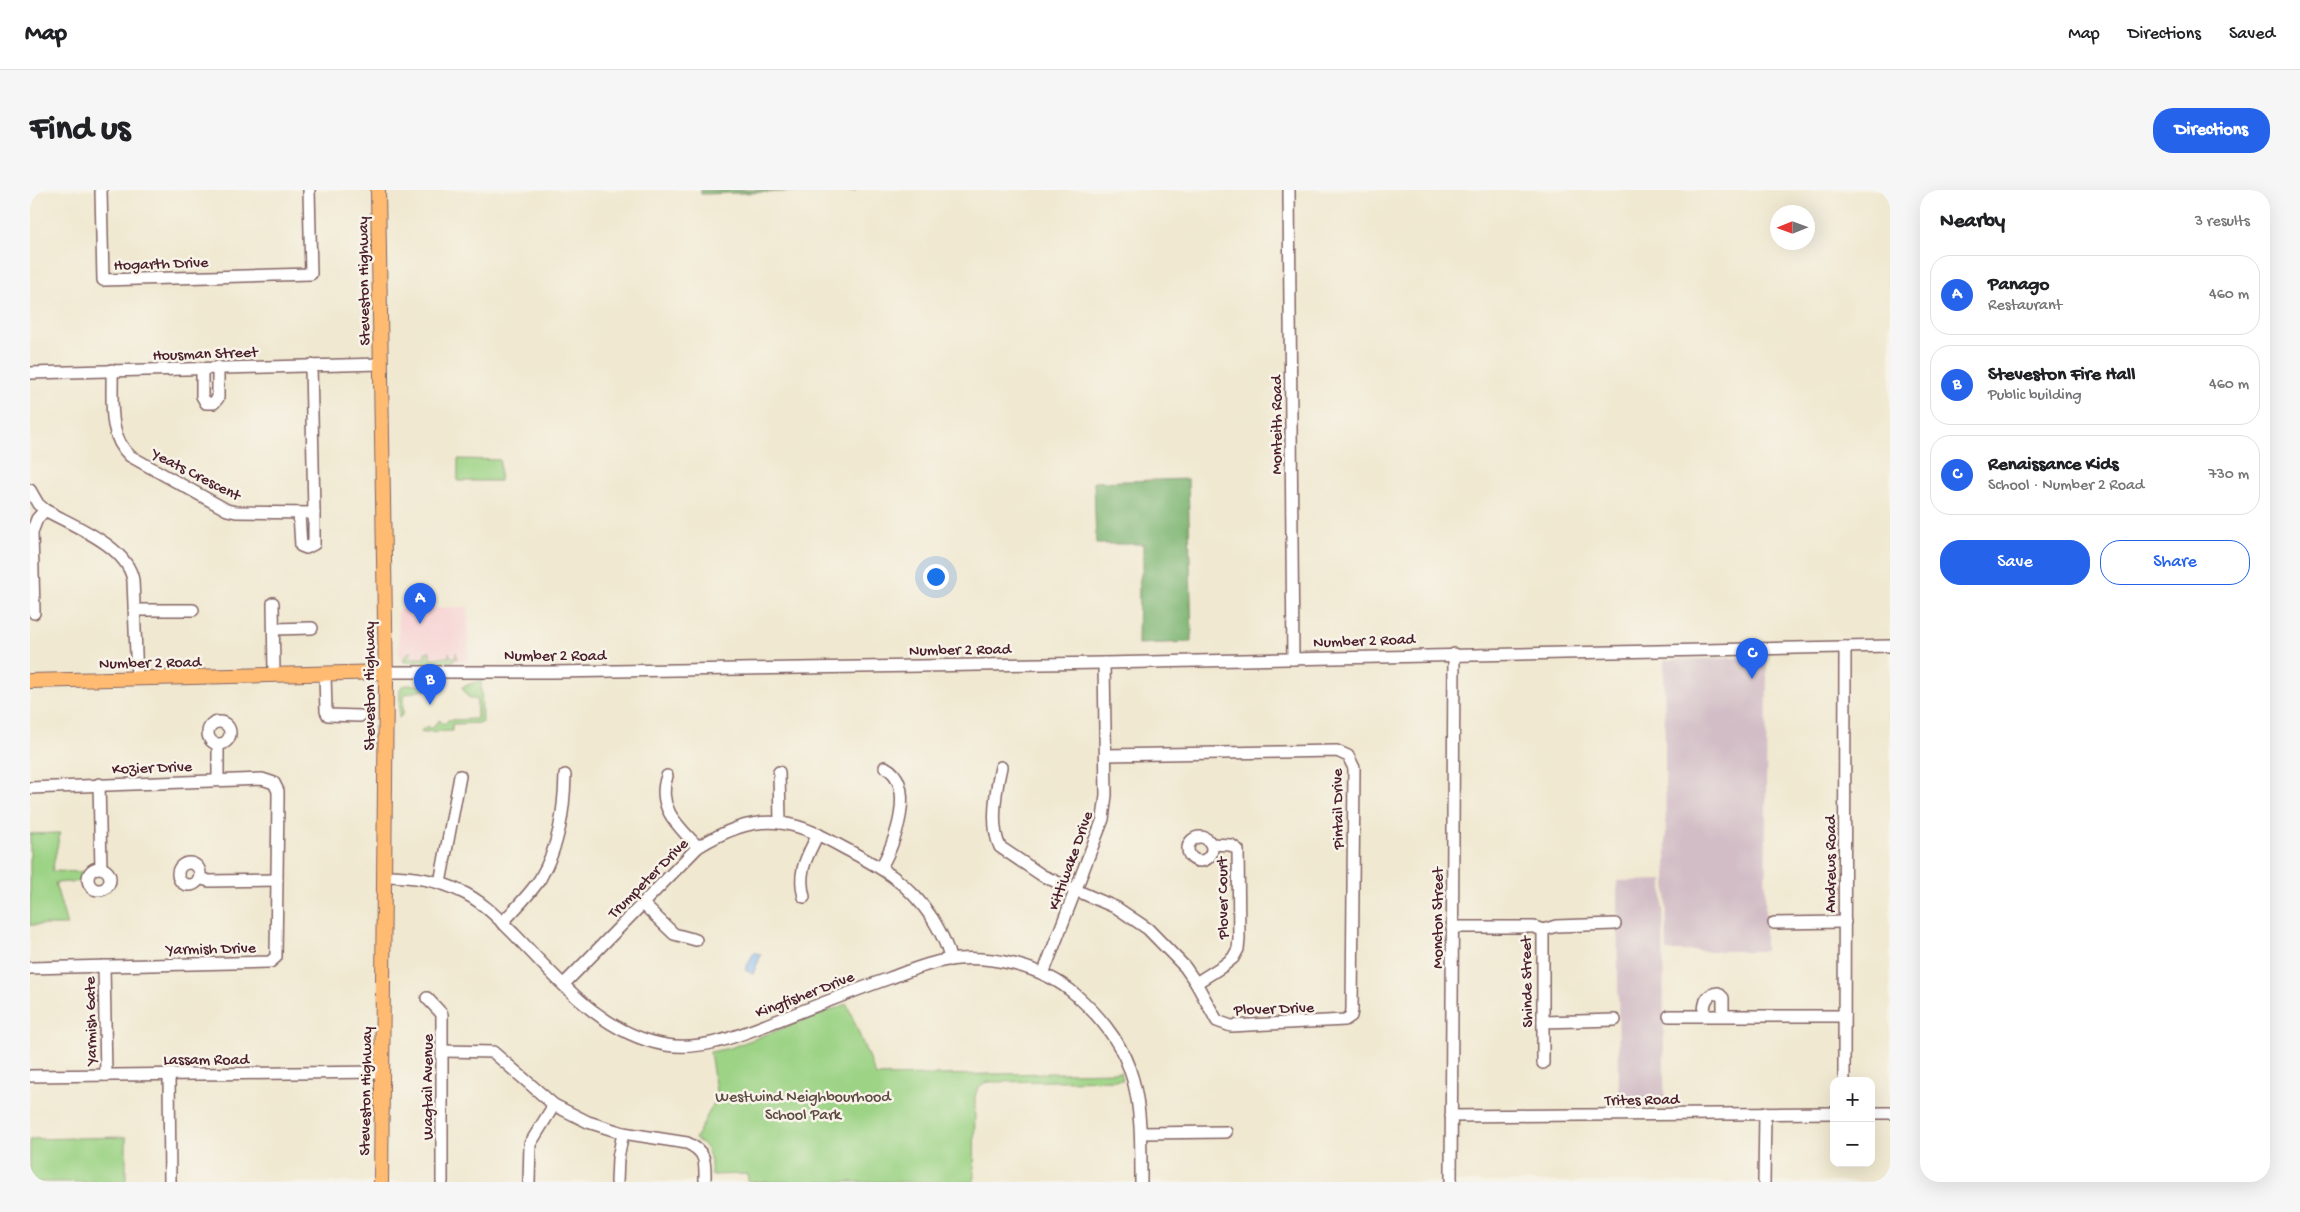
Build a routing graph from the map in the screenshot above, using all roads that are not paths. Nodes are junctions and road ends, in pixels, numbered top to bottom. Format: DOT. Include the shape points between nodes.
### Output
graph roads {
  1 [pos="101,190"];
  2 [pos="309,190"];
  3 [pos="378,190"];
  4 [pos="1289,190"];
  5 [pos="381,364"];
  6 [pos="311,365"];
  7 [pos="218,367"];
  8 [pos="202,368"];
  9 [pos="112,370"];
  10 [pos="30,373"];
  11 [pos="30,490"];
  12 [pos="45,510"];
  13 [pos="299,513"];
  14 [pos="314,513"];
  15 [pos="273,603"];
  16 [pos="135,610"];
  17 [pos="194,610"];
  18 [pos="34,613"];
  19 [pos="312,628"];
  20 [pos="274,629"];
  21 [pos="1890,646"];
  22 [pos="1845,647"];
  23 [pos="1454,654"];
  24 [pos="1293,659"];
  25 [pos="1104,663"];
  26 [pos="386,672"];
  27 [pos="325,674"];
  28 [pos="274,675"];
  29 [pos="137,678"];
  30 [pos="30,681"];
  31 [pos="360,716"];
  32 [pos="218,744"];
  33 [pos="1106,756"];
  34 [pos="886,767"];
  35 [pos="1001,767"];
  36 [pos="779,772"];
  37 [pos="565,775"];
  38 [pos="460,776"];
  39 [pos="667,776"];
  40 [pos="218,780"];
  41 [pos="274,783"];
  42 [pos="99,784"];
  43 [pos="30,788"];
  44 [pos="780,823"];
  45 [pos="818,834"];
  46 [pos="1211,844"];
  47 [pos="698,847"];
  48 [pos="881,867"];
  49 [pos="101,868"];
  50 [pos="384,876"];
  51 [pos="199,878"];
  52 [pos="277,880"];
  53 [pos="440,883"];
  54 [pos="1076,889"];
  55 [pos="804,897"];
  56 [pos="643,904"];
  57 [pos="1845,922"];
  58 [pos="502,923"];
  59 [pos="1774,923"];
  60 [pos="1615,924"];
  61 [pos="1452,927"];
  62 [pos="1543,930"];
  63 [pos="696,940"];
  64 [pos="950,960"];
  65 [pos="104,966"];
  66 [pos="30,968"];
  67 [pos="1043,974"];
  68 [pos="1196,983"];
  69 [pos="564,984"];
  70 [pos="427,998"];
  71 [pos="1704,1015"];
  72 [pos="1723,1015"];
  73 [pos="1351,1016"];
  74 [pos="1669,1016"];
  75 [pos="1844,1016"];
  76 [pos="1615,1020"];
  77 [pos="1543,1022"];
  78 [pos="444,1051"];
  79 [pos="1543,1063"];
  80 [pos="382,1072"];
  81 [pos="169,1074"];
  82 [pos="106,1075"];
  83 [pos="30,1076"];
  84 [pos="1844,1077"];
  85 [pos="554,1106"];
  86 [pos="1875,1112"];
  87 [pos="1890,1112"];
  88 [pos="1766,1113"];
  89 [pos="1830,1113"];
  90 [pos="1452,1116"];
  91 [pos="1226,1132"];
  92 [pos="623,1133"];
  93 [pos="1141,1133"];
  94 [pos="170,1182"];
  95 [pos="381,1182"];
  96 [pos="442,1182"];
  97 [pos="529,1182"];
  98 [pos="617,1182"];
  99 [pos="705,1182"];
  100 [pos="1141,1182"];
  101 [pos="1451,1182"];
  102 [pos="1764,1182"];
  1 -- 2 [label="street, Hogarth Drive" via="103,280 311,274"];
  3 -- 5 [label="main road, Steveston Highway"];
  4 -- 24 [label="street, Monteith Road"];
  5 -- 6 [label="street, Housman Street"];
  5 -- 26 [label="main road, Steveston Highway"];
  6 -- 7 [label="street, Housman Street"];
  6 -- 14 [label="street"];
  7 -- 8 [label="street, Housman Street"];
  7 -- 8 [label="street" via="218,398 210,404 202,398"];
  8 -- 9 [label="street, Housman Street"];
  9 -- 10 [label="street, Housman Street"];
  9 -- 13 [label="street, Yeats Crescent" via="116,434 130,456 227,510 248,514"];
  11 -- 12 [label="street"];
  12 -- 16 [label="street" via="113,548 124,558 132,574"];
  12 -- 18 [label="street" via="32,532"];
  13 -- 14 [label="street, Yeats Crescent"];
  13 -- 14 [label="street" via="299,541 306,548 314,541"];
  15 -- 20 [label="street"];
  16 -- 17 [label="street"];
  16 -- 29 [label="street"];
  19 -- 20 [label="street"];
  20 -- 28 [label="street"];
  21 -- 22 [label="street, Number 2 Road"];
  22 -- 23 [label="street, Number 2 Road"];
  22 -- 57 [label="street, Andrews Road"];
  23 -- 24 [label="street, Number 2 Road"];
  23 -- 61 [label="street, Moncton Street"];
  24 -- 25 [label="street, Number 2 Road"];
  25 -- 26 [label="street, Number 2 Road"];
  25 -- 33 [label="street, Kittiwake Drive"];
  26 -- 27 [label="main road, Number 2 Road"];
  26 -- 50 [label="main road, Steveston Highway"];
  27 -- 28 [label="main road, Number 2 Road"];
  27 -- 31 [label="street" via="328,715"];
  28 -- 29 [label="main road, Number 2 Road"];
  29 -- 30 [label="main road, Number 2 Road"];
  32 -- 40 [label="street"];
  33 -- 54 [label="street, Kittiwake Drive" via="1103,819"];
  33 -- 73 [label="street, Pintail Drive" via="1337,751 1348,756 1354,768"];
  34 -- 48 [label="street" via="895,773 899,781 900,813 893,845"];
  35 -- 54 [label="street, Plover Drive" via="996,796 996,834 1000,847 1044,876"];
  36 -- 44 [label="street"];
  37 -- 58 [label="street" via="564,807 553,853 539,880"];
  38 -- 53 [label="street"];
  39 -- 47 [label="street" via="663,788 666,804 676,823"];
  40 -- 41 [label="street, Kozier Drive" via="265,780"];
  40 -- 42 [label="street, Kozier Drive"];
  41 -- 52 [label="street, Yarmish Drive" via="278,790"];
  42 -- 43 [label="street, Kozier Drive"];
  42 -- 49 [label="street"];
  44 -- 45 [label="street, Trumpeter Drive"];
  44 -- 47 [label="street, Trumpeter Drive" via="739,827"];
  45 -- 48 [label="street, Trumpeter Drive"];
  45 -- 55 [label="street" via="802,868"];
  46 -- 68 [label="street, Plover Court" via="1231,845 1238,850 1239,940 1233,958"];
  47 -- 56 [label="street, Trumpeter Drive"];
  48 -- 64 [label="street, Trumpeter Drive" via="919,899 939,929"];
  50 -- 53 [label="street, Kingfisher Drive"];
  50 -- 80 [label="main road, Steveston Highway"];
  51 -- 52 [label="street" via="209,881"];
  52 -- 65 [label="street, Yarmish Drive" via="276,957 270,962"];
  53 -- 58 [label="street, Kingfisher Drive" via="462,891"];
  54 -- 67 [label="street, Kittiwake Drive"];
  54 -- 68 [label="street, Plover Drive" via="1117,908 1148,929 1166,945"];
  56 -- 63 [label="street" via="674,934"];
  56 -- 69 [label="street, Trumpeter Drive"];
  57 -- 59 [label="street"];
  57 -- 75 [label="street, Andrews Road"];
  58 -- 69 [label="street, Kingfisher Drive"];
  60 -- 62 [label="street" via="1556,926"];
  61 -- 62 [label="street, Shinde Street" via="1534,927"];
  61 -- 90 [label="street, Moncton Street"];
  62 -- 77 [label="street, Shinde Street"];
  64 -- 67 [label="street, Kingfisher Drive" via="994,961"];
  64 -- 69 [label="street, Kingfisher Drive" via="874,983 731,1038 700,1045 667,1045 633,1036 602,1018"];
  65 -- 66 [label="street, Yarmish Drive"];
  65 -- 82 [label="street, Yarmish Gate"];
  67 -- 93 [label="street, Kingfisher Drive" via="1071,991 1099,1016 1123,1052 1133,1077"];
  68 -- 73 [label="street, Plover Drive" via="1217,1021 1231,1026 1337,1021"];
  70 -- 78 [label="street, Wagtail Avenue" via="442,1014"];
  71 -- 72 [label="street"];
  71 -- 72 [label="street" via="1707,998 1718,993 1723,998"];
  71 -- 74 [label="street"];
  72 -- 75 [label="street"];
  75 -- 84 [label="street, Andrews Road"];
  76 -- 77 [label="street"];
  77 -- 79 [label="street, Shinde Street"];
  78 -- 85 [label="street" via="493,1052"];
  78 -- 96 [label="street, Wagtail Avenue"];
  80 -- 81 [label="street, Lassam Road"];
  80 -- 95 [label="main road, Steveston Highway"];
  81 -- 82 [label="street, Lassam Road"];
  81 -- 94 [label="street"];
  82 -- 83 [label="street, Lassam Road"];
  85 -- 92 [label="street" via="588,1122"];
  85 -- 97 [label="street" via="530,1144"];
  86 -- 87 [label="street"];
  88 -- 89 [label="street, Trites Road"];
  88 -- 90 [label="street, Trites Road"];
  88 -- 102 [label="street"];
  90 -- 101 [label="street, Moncton Street"];
  91 -- 93 [label="street"];
  92 -- 98 [label="street"];
  92 -- 99 [label="street" via="696,1147 704,1159"];
  93 -- 100 [label="street, Kingfisher Drive"];
}
